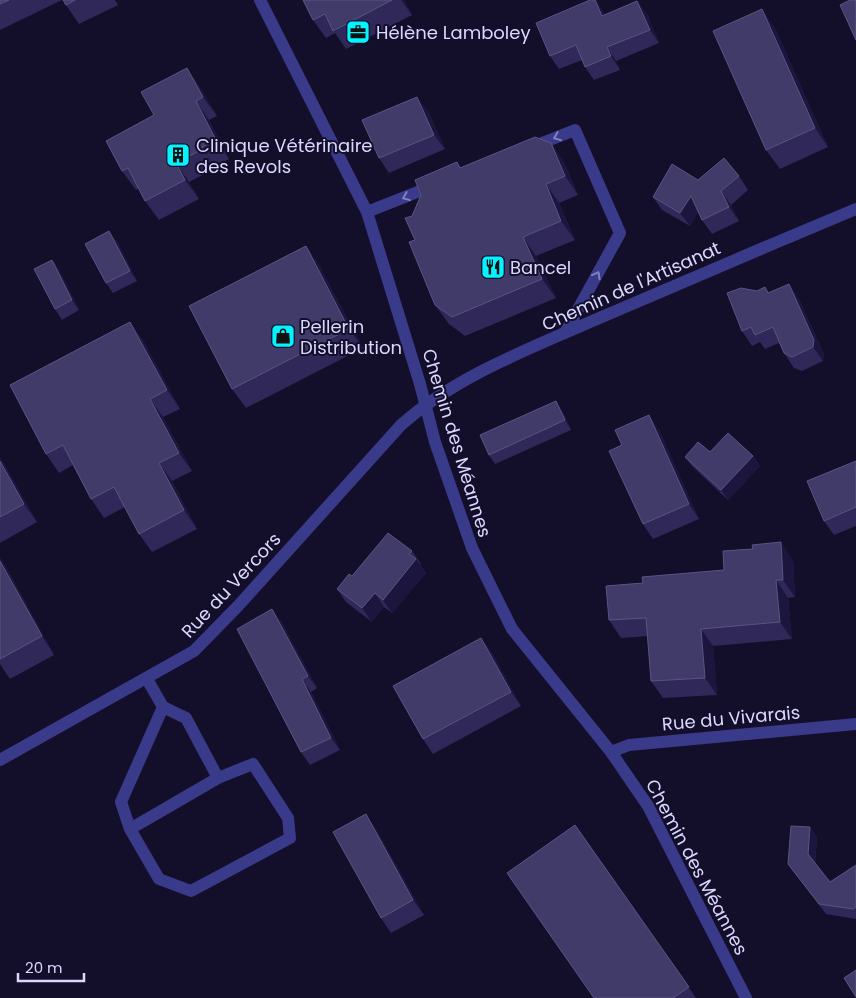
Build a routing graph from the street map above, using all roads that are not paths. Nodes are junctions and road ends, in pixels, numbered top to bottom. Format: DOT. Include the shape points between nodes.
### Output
graph roads {
  1 [pos="260,0"];
  2 [pos="520,152"];
  3 [pos="448,180"];
  4 [pos="856,209"];
  5 [pos="367,212"];
  6 [pos="565,333"];
  7 [pos="425,403"];
  8 [pos="146,679"];
  9 [pos="163,707"];
  10 [pos="856,724"];
  11 [pos="611,752"];
  12 [pos="0,760"];
  13 [pos="218,778"];
  14 [pos="130,829"];
  15 [pos="746,998"];
  1 -- 5 [label="street, Chemin des Méannes"];
  6 -- 2 [label="street, one-way" via="620,233 575,130"];
  3 -- 5 [label="street, one-way"];
  4 -- 6 [label="street, Chemin de l'Artisanat"];
  5 -- 7 [label="street, Chemin des Méannes"];
  6 -- 7 [label="street, Chemin de l'Artisanat" via="461,380"];
  7 -- 8 [label="street, Rue du Vercors" via="401,425 194,651"];
  7 -- 11 [label="street, Chemin des Méannes" via="435,442 472,548 512,630"];
  8 -- 9 [label="street"];
  8 -- 12 [label="street, Rue du Vercors"];
  9 -- 13 [label="street" via="186,718"];
  9 -- 14 [label="street" via="121,802"];
  10 -- 11 [label="street, Rue du Vivarais" via="629,745"];
  11 -- 15 [label="street, Chemin des Méannes" via="648,806"];
  13 -- 14 [label="street"];
  13 -- 14 [label="street" via="254,764 288,818 290,838 191,891 159,879"];
}
